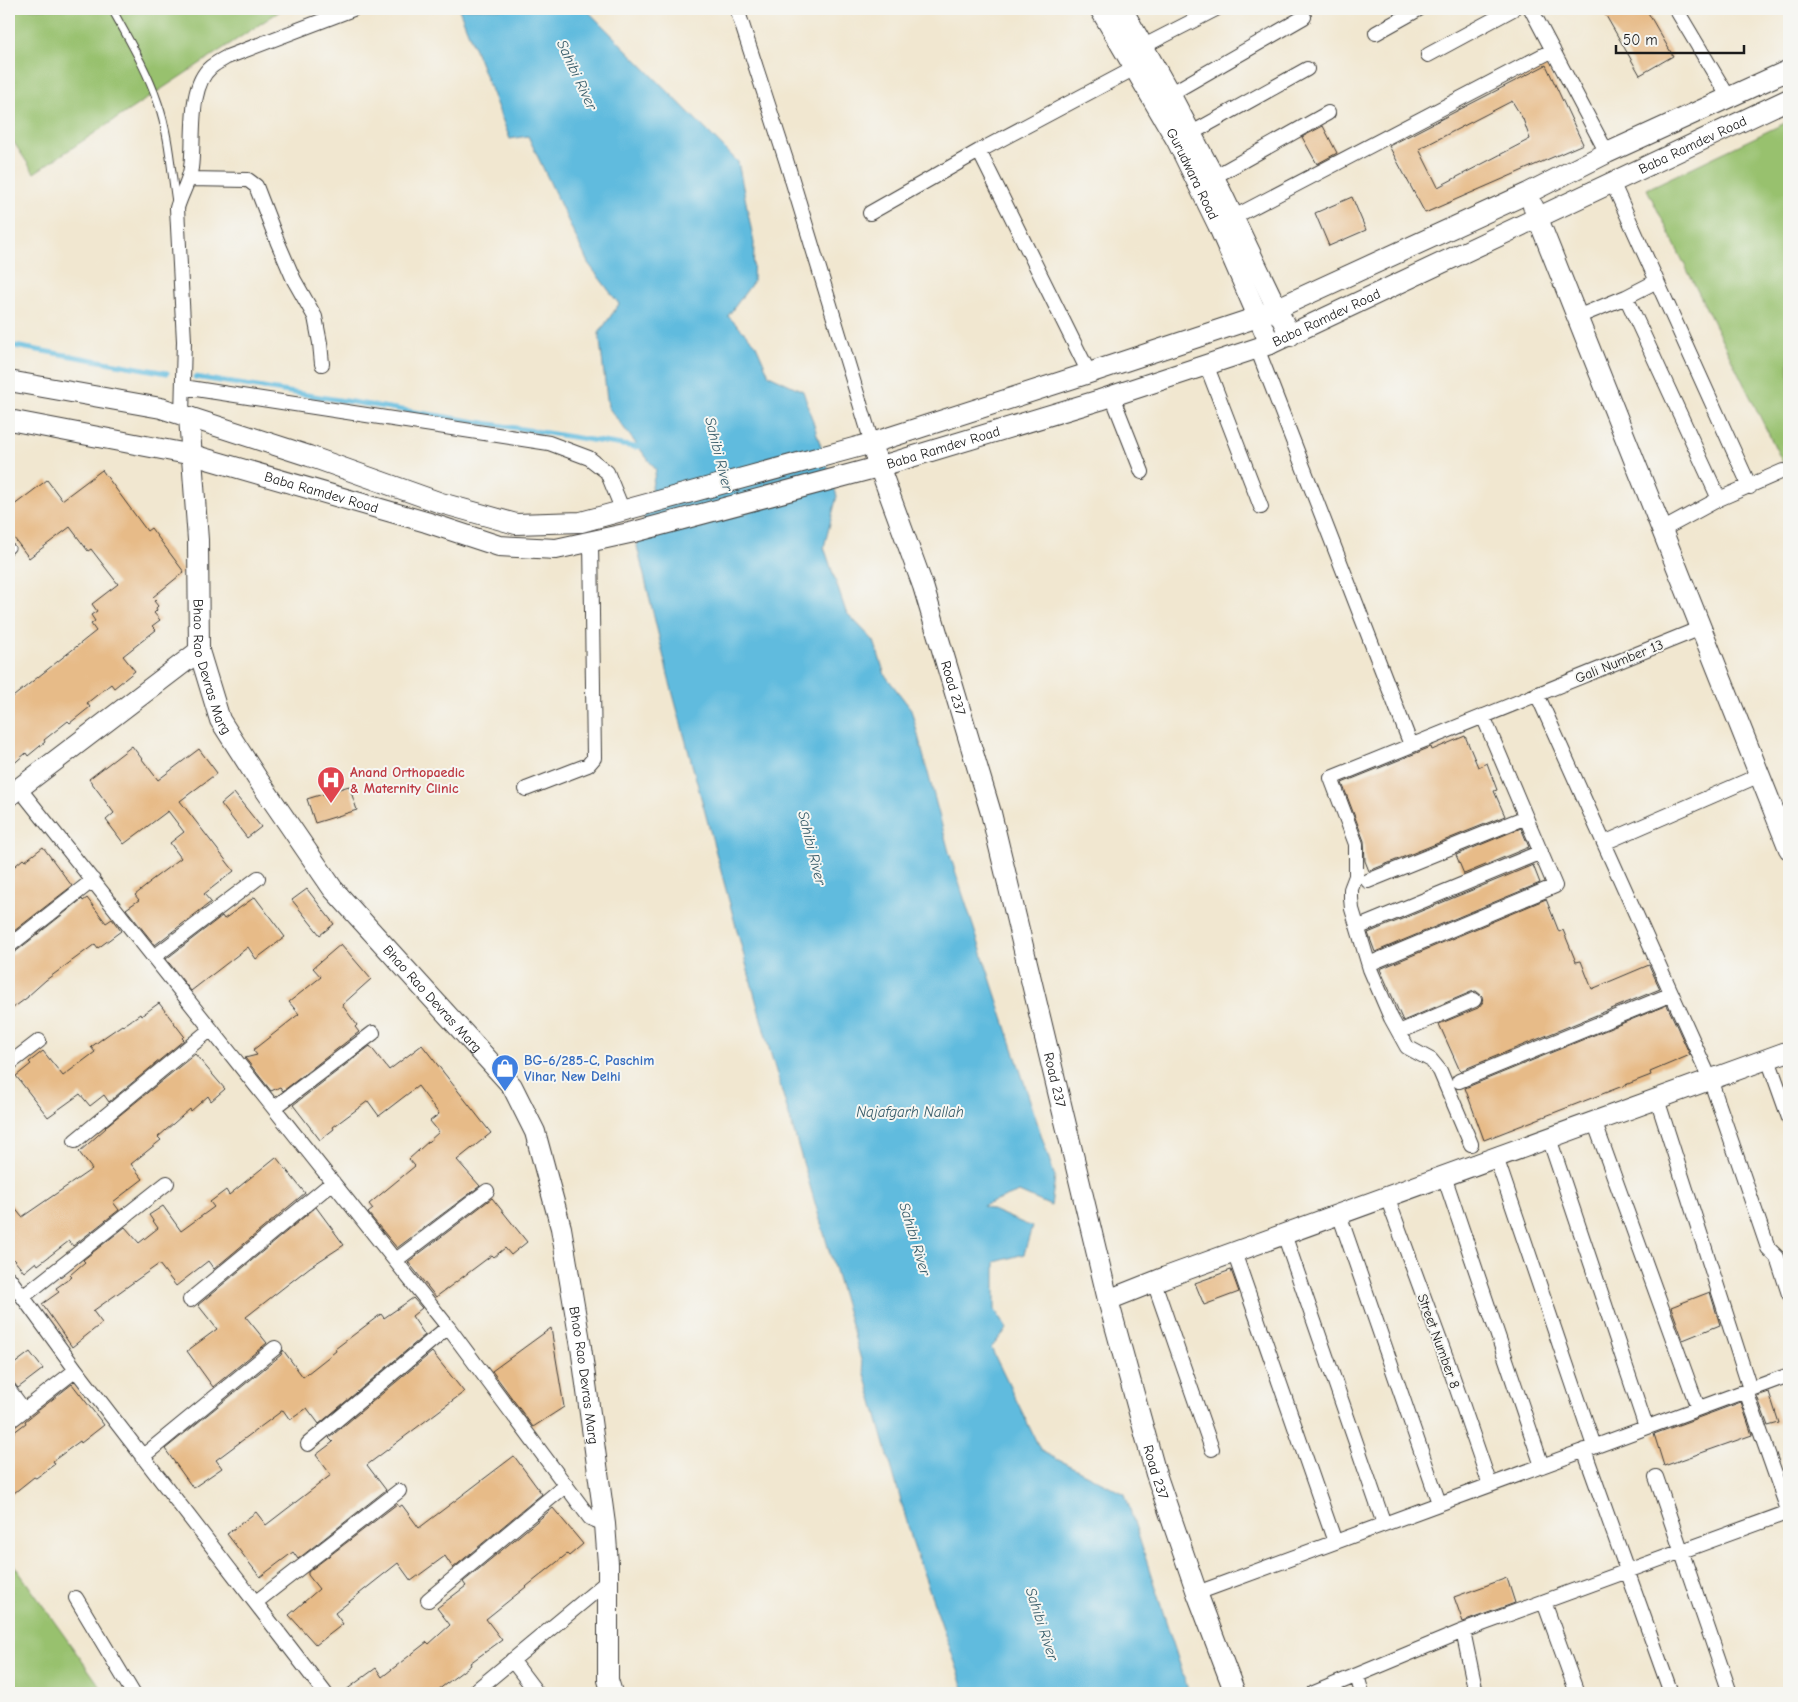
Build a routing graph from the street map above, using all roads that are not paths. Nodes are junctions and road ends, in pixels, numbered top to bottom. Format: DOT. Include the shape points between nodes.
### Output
graph roads {
  1 [pos="112,9"];
  2 [pos="353,9"];
  3 [pos="737,9"];
  4 [pos="1100,9"];
  5 [pos="1122,9"];
  6 [pos="1216,9"];
  7 [pos="1419,9"];
  8 [pos="1513,9"];
  9 [pos="1531,9"];
  10 [pos="1676,9"];
  11 [pos="1304,17"];
  12 [pos="1376,33"];
  13 [pos="1142,46"];
  14 [pos="1553,50"];
  15 [pos="1428,55"];
  16 [pos="1135,68"];
  17 [pos="1307,70"];
  18 [pos="1789,70"];
  19 [pos="1170,94"];
  20 [pos="1729,98"];
  21 [pos="1789,99"];
  22 [pos="1328,114"];
  23 [pos="1190,134"];
  24 [pos="979,152"];
  25 [pos="1607,154"];
  26 [pos="1214,177"];
  27 [pos="189,179"];
  28 [pos="1613,184"];
  29 [pos="1528,193"];
  30 [pos="177,208"];
  31 [pos="870,213"];
  32 [pos="1234,217"];
  33 [pos="1537,218"];
  34 [pos="1657,281"];
  35 [pos="1626,297"];
  36 [pos="1276,308"];
  37 [pos="1258,316"];
  38 [pos="1577,317"];
  39 [pos="1290,336"];
  40 [pos="1264,346"];
  41 [pos="322,364"];
  42 [pos="1206,364"];
  43 [pos="1089,373"];
  44 [pos="9,381"];
  45 [pos="183,387"];
  46 [pos="1112,396"];
  47 [pos="186,416"];
  48 [pos="9,420"];
  49 [pos="872,443"];
  50 [pos="193,455"];
  51 [pos="878,467"];
  52 [pos="1783,471"];
  53 [pos="1142,472"];
  54 [pos="1750,486"];
  55 [pos="1719,499"];
  56 [pos="1261,507"];
  57 [pos="626,510"];
  58 [pos="1662,530"];
  59 [pos="628,533"];
  60 [pos="591,541"];
  61 [pos="1701,628"];
  62 [pos="200,651"];
  63 [pos="1538,694"];
  64 [pos="1483,716"];
  65 [pos="1411,745"];
  66 [pos="1760,775"];
  67 [pos="526,789"];
  68 [pos="14,792"];
  69 [pos="1526,817"];
  70 [pos="1604,842"];
  71 [pos="1789,850"];
  72 [pos="1541,852"];
  73 [pos="258,878"];
  74 [pos="93,880"];
  75 [pos="1368,881"];
  76 [pos="1364,925"];
  77 [pos="9,946"];
  78 [pos="154,957"];
  79 [pos="1376,961"];
  80 [pos="1672,994"];
  81 [pos="1474,1000"];
  82 [pos="211,1029"];
  83 [pos="1399,1032"];
  84 [pos="373,1033"];
  85 [pos="39,1041"];
  86 [pos="1789,1051"];
  87 [pos="1768,1059"];
  88 [pos="9,1064"];
  89 [pos="1710,1080"];
  90 [pos="1459,1081"];
  91 [pos="1658,1099"];
  92 [pos="274,1108"];
  93 [pos="1789,1118"];
  94 [pos="1594,1121"];
  95 [pos="1549,1138"];
  96 [pos="75,1141"];
  97 [pos="1471,1144"];
  98 [pos="1496,1157"];
  99 [pos="1444,1176"];
  100 [pos="333,1182"];
  101 [pos="167,1183"];
  102 [pos="487,1192"];
  103 [pos="1387,1197"];
  104 [pos="1339,1214"];
  105 [pos="1284,1234"];
  106 [pos="1234,1252"];
  107 [pos="396,1260"];
  108 [pos="9,1278"];
  109 [pos="1154,1282"];
  110 [pos="1789,1294"];
  111 [pos="24,1296"];
  112 [pos="190,1300"];
  113 [pos="1108,1300"];
  114 [pos="448,1327"];
  115 [pos="275,1348"];
  116 [pos="76,1370"];
  117 [pos="1789,1375"];
  118 [pos="9,1390"];
  119 [pos="1748,1390"];
  120 [pos="1698,1408"];
  121 [pos="24,1410"];
  122 [pos="9,1422"];
  123 [pos="1646,1427"];
  124 [pos="308,1444"];
  125 [pos="1589,1448"];
  126 [pos="1212,1449"];
  127 [pos="142,1457"];
  128 [pos="1542,1466"];
  129 [pos="1656,1477"];
  130 [pos="566,1485"];
  131 [pos="1490,1485"];
  132 [pos="399,1491"];
  133 [pos="1439,1504"];
  134 [pos="1789,1513"];
  135 [pos="605,1524"];
  136 [pos="1384,1524"];
  137 [pos="1335,1542"];
  138 [pos="1682,1552"];
  139 [pos="1629,1571"];
  140 [pos="608,1581"];
  141 [pos="1197,1592"];
  142 [pos="76,1598"];
  143 [pos="428,1600"];
  144 [pos="256,1602"];
  145 [pos="1544,1602"];
  146 [pos="1462,1632"];
  147 [pos="512,1660"];
  148 [pos="1357,1676"];
  149 [pos="133,1693"];
  150 [pos="325,1693"];
  151 [pos="473,1693"];
  152 [pos="536,1693"];
  153 [pos="612,1693"];
  154 [pos="1235,1693"];
  155 [pos="1314,1693"];
  156 [pos="1362,1693"];
  157 [pos="1476,1693"];
  158 [pos="1577,1693"];
  159 [pos="1672,1693"];
  160 [pos="1730,1693"];
  1 -- 30 [label="lane" via="147,73 159,104"];
  2 -- 27 [label="street" via="227,57 210,68 200,82 196,98"];
  3 -- 49 [label="street"];
  4 -- 16 [label="street, Gurudwara Road"];
  5 -- 13 [label="street, Gurudwara Road"];
  6 -- 13 [label="street"];
  7 -- 12 [label="street"];
  8 -- 15 [label="street"];
  9 -- 14 [label="street"];
  10 -- 20 [label="street"];
  11 -- 19 [label="street"];
  13 -- 19 [label="street, Gurudwara Road"];
  14 -- 25 [label="street"];
  14 -- 32 [label="street"];
  16 -- 24 [label="street"];
  16 -- 37 [label="street, Gurudwara Road" via="1177,141"];
  17 -- 23 [label="street"];
  18 -- 20 [label="street"];
  19 -- 23 [label="street, Gurudwara Road"];
  20 -- 25 [label="street"];
  21 -- 28 [label="street, Baba Ramdev Road" via="1663,157"];
  22 -- 26 [label="street"];
  23 -- 26 [label="street, Gurudwara Road"];
  24 -- 31 [label="street"];
  24 -- 43 [label="street"];
  25 -- 29 [label="street"];
  26 -- 32 [label="street, Gurudwara Road"];
  27 -- 30 [label="street"];
  27 -- 41 [label="street" via="248,180 256,186 294,280 315,317"];
  28 -- 33 [label="street, Baba Ramdev Road"];
  28 -- 34 [label="street"];
  29 -- 33 [label="street"];
  29 -- 36 [label="street"];
  30 -- 45 [label="street" via="184,341"];
  32 -- 36 [label="street, Gurudwara Road"];
  33 -- 38 [label="street"];
  33 -- 39 [label="street, Baba Ramdev Road"];
  34 -- 35 [label="street"];
  34 -- 54 [label="street"];
  35 -- 38 [label="street"];
  35 -- 55 [label="street"];
  36 -- 37 [label="street"];
  36 -- 39 [label="street, Gurudwara Road"];
  37 -- 40 [label="street, Gurudwara Road"];
  37 -- 43 [label="street"];
  38 -- 58 [label="street"];
  39 -- 40 [label="street, Baba Ramdev Road"];
  40 -- 42 [label="street, Baba Ramdev Road"];
  40 -- 65 [label="street"];
  42 -- 46 [label="street, Baba Ramdev Road"];
  42 -- 56 [label="street"];
  43 -- 49 [label="street"];
  44 -- 47 [label="street" via="161,408"];
  45 -- 47 [label="street"];
  45 -- 57 [label="street" via="549,443 589,458 607,472"];
  46 -- 51 [label="street, Baba Ramdev Road"];
  46 -- 53 [label="street"];
  47 -- 50 [label="street, Bhao Rao Devras Marg"];
  47 -- 57 [label="street" via="441,503 516,524 581,522"];
  48 -- 50 [label="street, Baba Ramdev Road"];
  49 -- 51 [label="street, Road 237"];
  49 -- 57 [label="street"];
  50 -- 60 [label="street, Baba Ramdev Road" via="499,546 556,549"];
  50 -- 62 [label="street, Bhao Rao Devras Marg"];
  51 -- 59 [label="street, Baba Ramdev Road"];
  51 -- 113 [label="street, Road 237" via="923,586 991,814"];
  52 -- 54 [label="street"];
  54 -- 55 [label="street"];
  55 -- 58 [label="street"];
  57 -- 59 [label="street"];
  58 -- 61 [label="street"];
  59 -- 60 [label="street, Baba Ramdev Road"];
  60 -- 67 [label="street" via="594,758 588,765"];
  61 -- 63 [label="street, Gali Number 13"];
  61 -- 66 [label="street"];
  62 -- 68 [label="street"];
  62 -- 135 [label="street, Bhao Rao Devras Marg" via="220,720 333,889 512,1086 535,1132 561,1228"];
  63 -- 64 [label="street, Gali Number 13"];
  63 -- 70 [label="street"];
  64 -- 65 [label="street, Gali Number 13"];
  64 -- 69 [label="street"];
  65 -- 83 [label="street, Gali Number 13" via="1330,778 1356,844 1352,909 1370,969"];
  66 -- 70 [label="street"];
  66 -- 71 [label="street"];
  68 -- 74 [label="street"];
  69 -- 72 [label="street"];
  69 -- 75 [label="street"];
  70 -- 80 [label="street"];
  72 -- 76 [label="street"];
  72 -- 79 [label="street" via="1555,886"];
  73 -- 78 [label="street"];
  74 -- 77 [label="street"];
  74 -- 78 [label="street"];
  78 -- 82 [label="street"];
  80 -- 89 [label="street"];
  80 -- 90 [label="street"];
  81 -- 83 [label="street"];
  82 -- 92 [label="street"];
  82 -- 96 [label="street"];
  83 -- 97 [label="street" via="1407,1047 1431,1060 1440,1072"];
  84 -- 92 [label="street"];
  85 -- 88 [label="street"];
  86 -- 87 [label="street"];
  87 -- 89 [label="street"];
  87 -- 93 [label="street"];
  89 -- 91 [label="street"];
  89 -- 110 [label="street" via="1768,1248 1777,1257"];
  91 -- 94 [label="street"];
  91 -- 119 [label="street"];
  92 -- 100 [label="street"];
  94 -- 95 [label="street"];
  94 -- 120 [label="street"];
  95 -- 98 [label="street"];
  95 -- 123 [label="street"];
  98 -- 99 [label="street"];
  98 -- 125 [label="street"];
  99 -- 103 [label="street"];
  99 -- 128 [label="street"];
  100 -- 107 [label="street"];
  100 -- 112 [label="street"];
  101 -- 111 [label="street"];
  102 -- 107 [label="street"];
  103 -- 104 [label="street"];
  103 -- 131 [label="street, Street Number 8"];
  104 -- 105 [label="street"];
  104 -- 133 [label="street"];
  105 -- 106 [label="street"];
  105 -- 136 [label="street"];
  106 -- 109 [label="street"];
  106 -- 137 [label="street"];
  107 -- 114 [label="street"];
  108 -- 111 [label="street"];
  109 -- 113 [label="street"];
  109 -- 126 [label="street"];
  111 -- 116 [label="street"];
  113 -- 141 [label="street, Road 237" via="1156,1474"];
  114 -- 124 [label="street"];
  114 -- 130 [label="street"];
  115 -- 127 [label="street"];
  116 -- 121 [label="street"];
  116 -- 127 [label="street"];
  117 -- 119 [label="street"];
  118 -- 121 [label="street"];
  119 -- 120 [label="street"];
  119 -- 134 [label="street"];
  120 -- 123 [label="street"];
  121 -- 122 [label="street"];
  123 -- 125 [label="street"];
  125 -- 128 [label="street"];
  125 -- 139 [label="street"];
  127 -- 144 [label="street"];
  128 -- 131 [label="street"];
  129 -- 138 [label="street"];
  130 -- 135 [label="street" via="590,1518"];
  130 -- 143 [label="street"];
  131 -- 133 [label="street"];
  132 -- 144 [label="street"];
  133 -- 136 [label="street"];
  134 -- 138 [label="street"];
  135 -- 140 [label="street, Bhao Rao Devras Marg"];
  136 -- 137 [label="street"];
  137 -- 141 [label="street"];
  138 -- 139 [label="street"];
  138 -- 160 [label="street"];
  139 -- 145 [label="street"];
  139 -- 159 [label="street"];
  140 -- 147 [label="street"];
  140 -- 153 [label="street, Bhao Rao Devras Marg" via="608,1680"];
  141 -- 154 [label="street, Road 237"];
  142 -- 149 [label="street"];
  144 -- 150 [label="street"];
  145 -- 146 [label="street"];
  145 -- 158 [label="street"];
  146 -- 148 [label="street"];
  146 -- 157 [label="street"];
  147 -- 151 [label="street"];
  147 -- 152 [label="street"];
  148 -- 155 [label="street"];
  148 -- 156 [label="street"];
}
